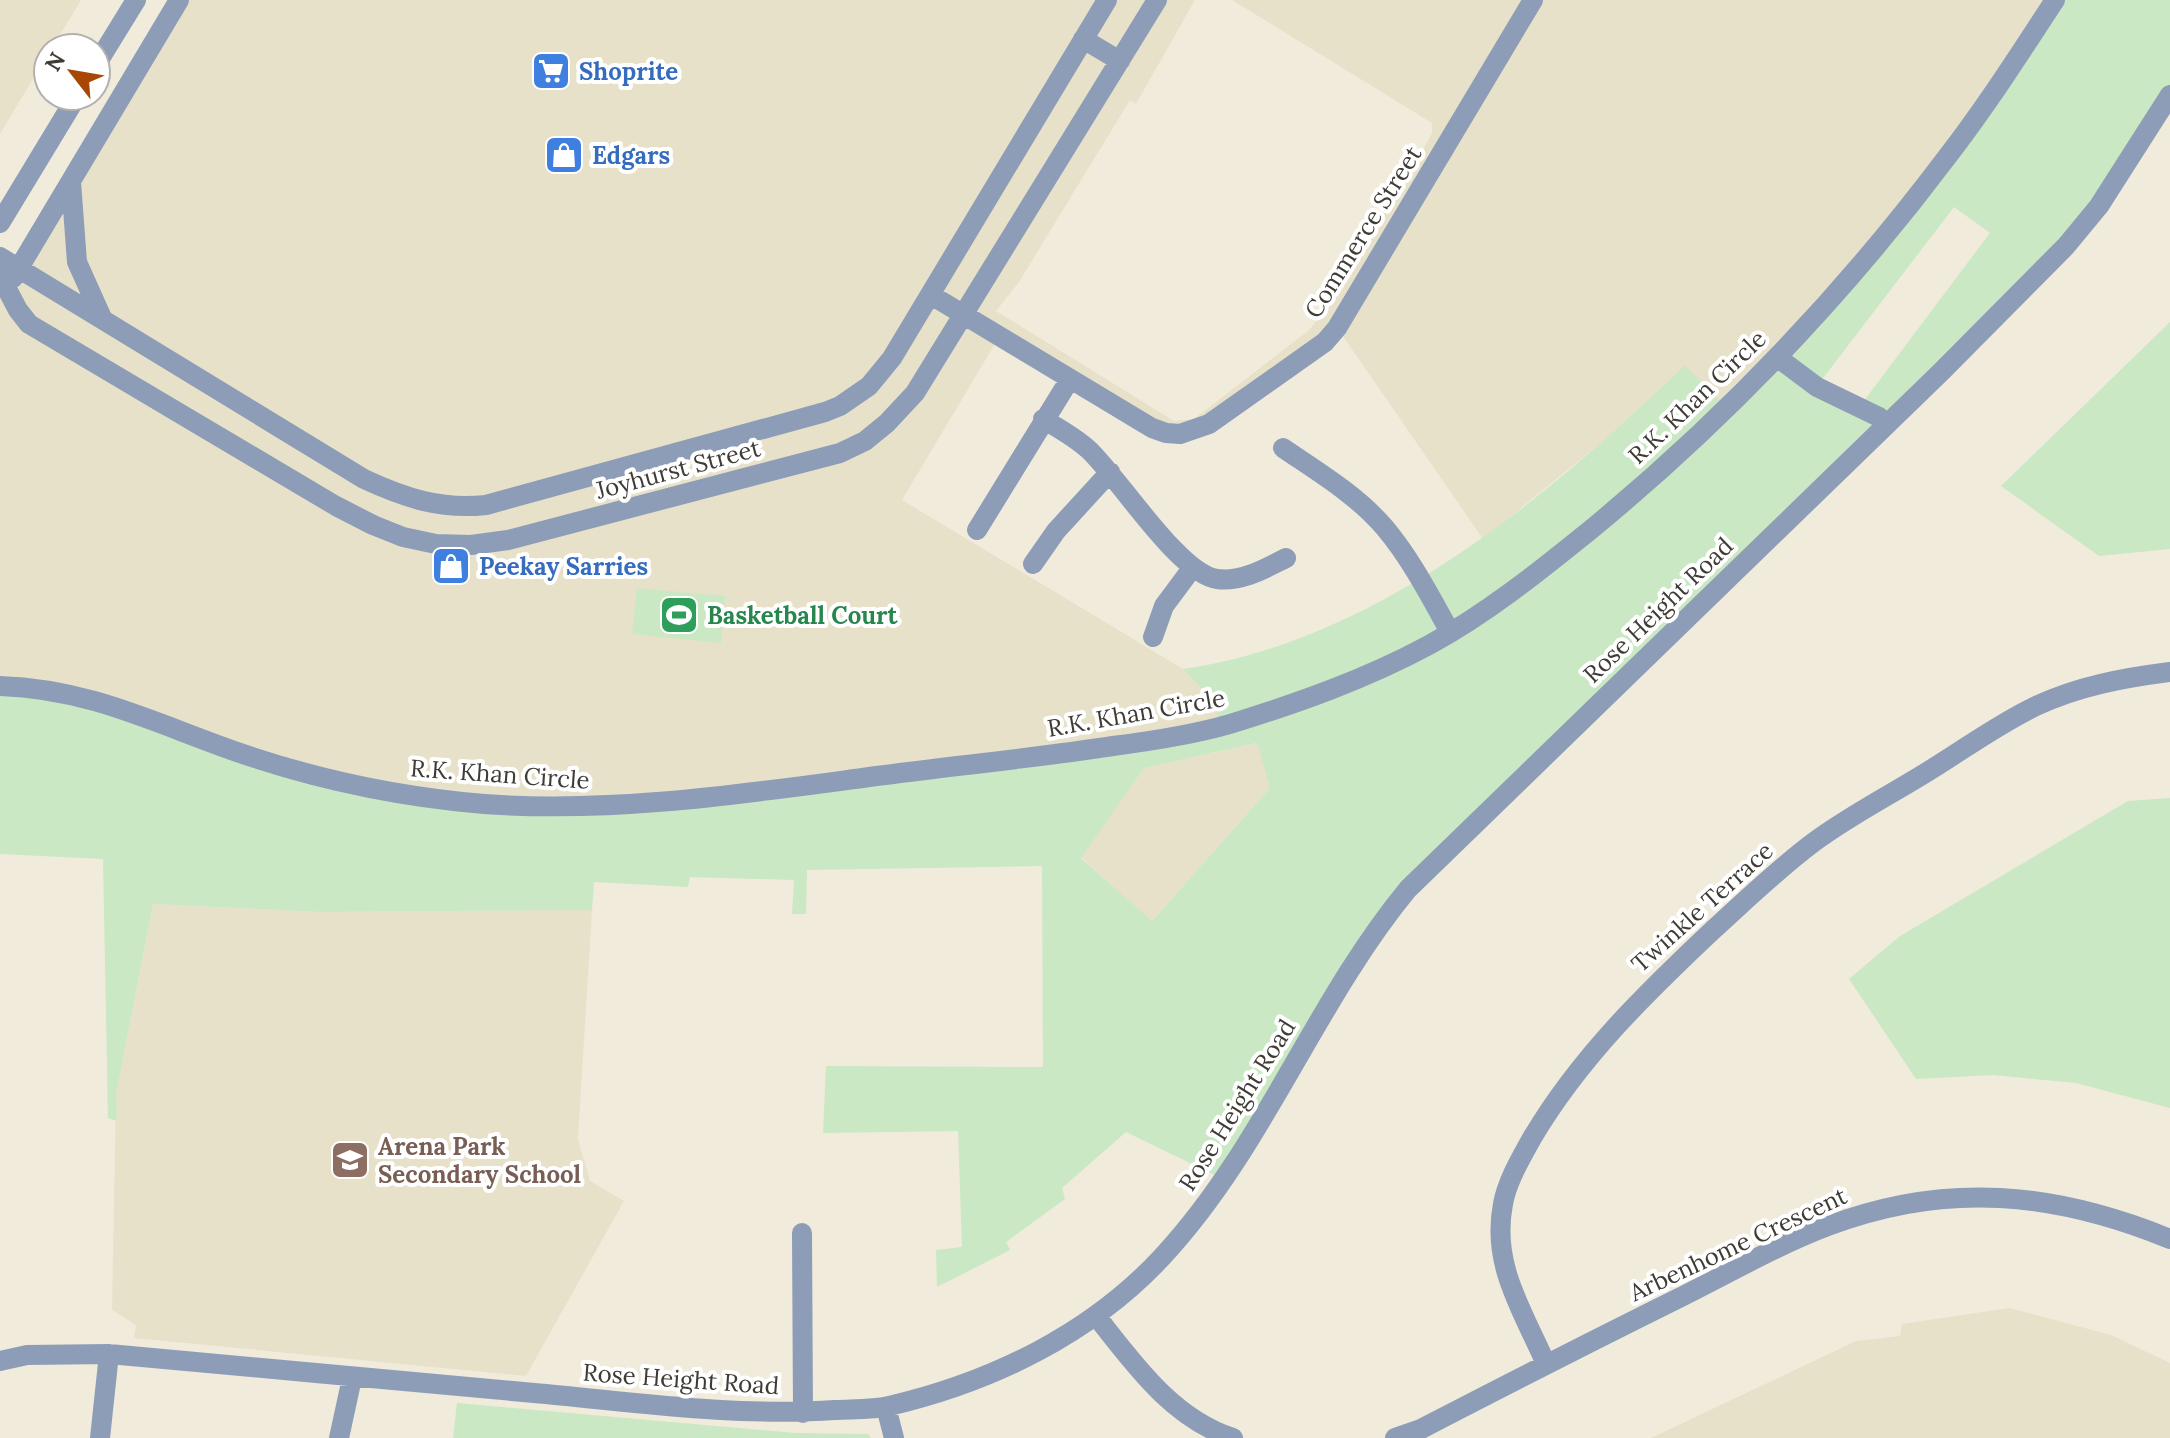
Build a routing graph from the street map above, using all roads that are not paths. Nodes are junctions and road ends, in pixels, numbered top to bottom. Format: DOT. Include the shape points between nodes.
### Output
graph roads {
  1 [pos="136,0"];
  2 [pos="179,0"];
  3 [pos="1107,0"];
  4 [pos="1157,0"];
  5 [pos="1533,0"];
  6 [pos="2055,0"];
  7 [pos="112,39"];
  8 [pos="1083,39"];
  9 [pos="1120,61"];
  10 [pos="2170,95"];
  11 [pos="67,112"];
  12 [pos="71,182"];
  13 [pos="0,223"];
  14 [pos="0,257"];
  15 [pos="6,281"];
  16 [pos="931,295"];
  17 [pos="0,310"];
  18 [pos="965,315"];
  19 [pos="104,322"];
  20 [pos="29,324"];
  21 [pos="1777,357"];
  22 [pos="1070,379"];
  23 [pos="1043,419"];
  24 [pos="1886,425"];
  25 [pos="1283,448"];
  26 [pos="1110,472"];
  27 [pos="977,530"];
  28 [pos="1286,558"];
  29 [pos="1033,564"];
  30 [pos="1193,567"];
  31 [pos="1450,632"];
  32 [pos="1153,637"];
  33 [pos="2170,672"];
  34 [pos="0,686"];
  35 [pos="802,1233"];
  36 [pos="2170,1239"];
  37 [pos="1097,1317"];
  38 [pos="109,1354"];
  39 [pos="0,1361"];
  40 [pos="1546,1364"];
  41 [pos="352,1378"];
  42 [pos="886,1407"];
  43 [pos="803,1413"];
  44 [pos="100,1438"];
  45 [pos="339,1438"];
  46 [pos="894,1438"];
  47 [pos="1233,1438"];
  48 [pos="1395,1438"];
  1 -- 7 [label="street"];
  2 -- 12 [label="street"];
  3 -- 8 [label="street, Joyhurst Street"];
  4 -- 9 [label="street, Joyhurst Street"];
  5 -- 22 [label="street, Commerce Street" via="1325,342 1209,424 1180,434 1152,428"];
  6 -- 21 [label="street, R.K. Khan Circle" via="1912,204"];
  8 -- 9 [label="street"];
  8 -- 16 [label="street, Joyhurst Street"];
  9 -- 18 [label="street, Joyhurst Street"];
  10 -- 24 [label="street, Rose Height Road" via="2107,194 2066,246"];
  11 -- 13 [label="street"];
  12 -- 15 [label="street"];
  12 -- 19 [label="street" via="77,262"];
  14 -- 15 [label="street, Joyhurst Street"];
  15 -- 19 [label="street, Joyhurst Street"];
  15 -- 20 [label="street, Joyhurst Street"];
  16 -- 18 [label="street, Commerce Street"];
  16 -- 19 [label="street, Joyhurst Street" via="880,375 840,406 508,500 461,507 410,499 364,479"];
  17 -- 20 [label="street, Joyhurst Street"];
  18 -- 20 [label="street, Joyhurst Street" via="915,393 865,441 840,453 508,540 471,545 436,544 373,525"];
  18 -- 22 [label="street, Commerce Street"];
  21 -- 24 [label="street" via="1817,387"];
  21 -- 31 [label="street, R.K. Khan Circle" via="1657,475 1550,562"];
  22 -- 23 [label="street"];
  23 -- 26 [label="street" via="1077,440"];
  23 -- 27 [label="street"];
  24 -- 37 [label="street, Rose Height Road" via="1408,889 1358,954 1225,1179 1160,1259"];
  25 -- 31 [label="street" via="1382,525"];
  26 -- 29 [label="street"];
  26 -- 30 [label="street"];
  28 -- 30 [label="street" via="1231,579 1208,577"];
  30 -- 32 [label="street" via="1164,606"];
  31 -- 34 [label="street, R.K. Khan Circle" via="1321,693 1174,737 691,800 598,807 484,804 381,791 272,764 81,696"];
  33 -- 40 [label="street, Twinkle Terrace" via="2091,685 2033,707 1816,840 1770,877 1603,1039 1563,1088 1517,1164 1503,1202 1502,1262"];
  35 -- 43 [label="street"];
  36 -- 40 [label="street, Arbenhome Crescent" via="2090,1210 2043,1201 1960,1197 1910,1202 1870,1211 1792,1242"];
  37 -- 42 [label="street, Rose Height Road" via="1009,1366"];
  37 -- 47 [label="street" via="1163,1395"];
  38 -- 39 [label="street, Rose Height Road" via="27,1355"];
  38 -- 41 [label="street, Rose Height Road"];
  38 -- 44 [label="street"];
  40 -- 48 [label="street, Arbenhome Crescent"];
  41 -- 43 [label="street, Rose Height Road"];
  41 -- 45 [label="street"];
  42 -- 43 [label="street, Rose Height Road"];
  42 -- 46 [label="street"];
}
